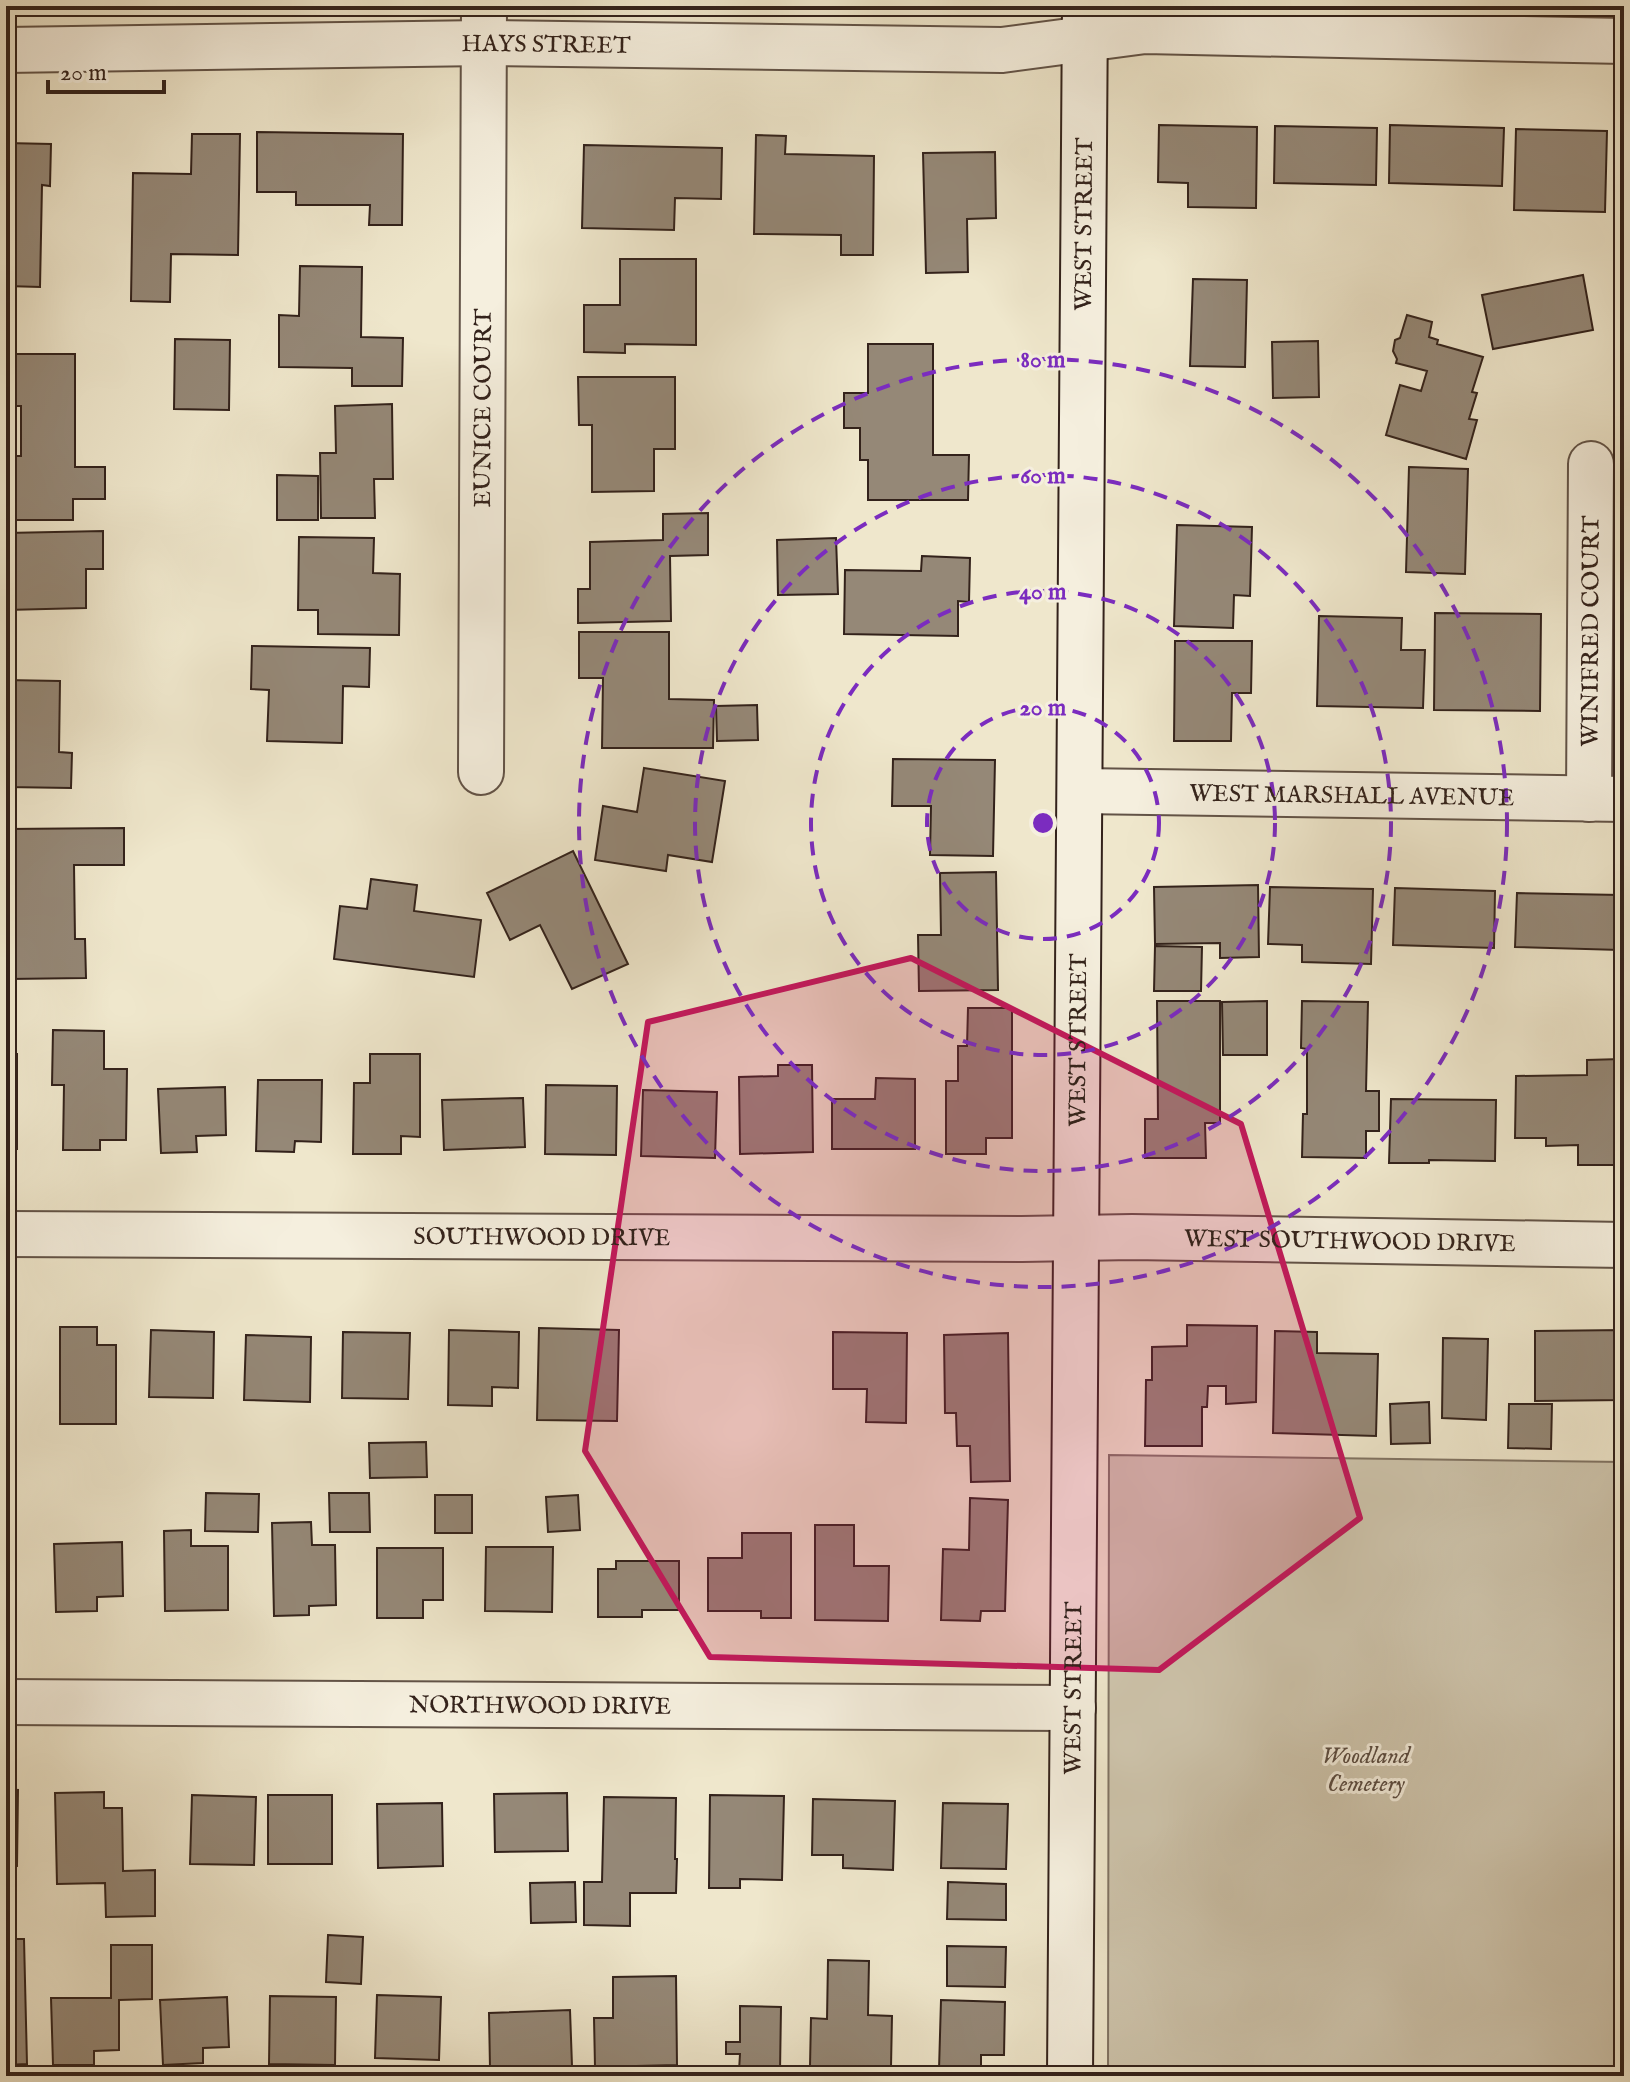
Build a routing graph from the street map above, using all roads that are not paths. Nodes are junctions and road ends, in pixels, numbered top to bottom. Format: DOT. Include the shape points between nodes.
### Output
graph roads {
  1 [pos="1085,22"];
  2 [pos="484,25"];
  3 [pos="1624,41"];
  4 [pos="6,50"];
  5 [pos="1591,464"];
  6 [pos="481,772"];
  7 [pos="1080,791"];
  8 [pos="1607,799"];
  9 [pos="6,1234"];
  10 [pos="1077,1238"];
  11 [pos="1624,1245"];
  12 [pos="6,1702"];
  13 [pos="1073,1708"];
  14 [pos="1070,2076"];
  1 -- 2 [label="street, HAYS STREET" via="1002,50"];
  1 -- 3 [label="street, HAYS STREET" via="1145,31"];
  1 -- 7 [label="street, WEST STREET"];
  2 -- 4 [label="street, HAYS STREET"];
  2 -- 6 [label="street, EUNICE COURT"];
  5 -- 8 [label="street, WINIFRED COURT"];
  7 -- 8 [label="street, WEST MARSHALL AVENUE"];
  7 -- 10 [label="street, WEST STREET"];
  9 -- 10 [label="street, SOUTHWOOD DRIVE"];
  10 -- 11 [label="street, WEST SOUTHWOOD DRIVE"];
  10 -- 13 [label="street, WEST STREET"];
  12 -- 13 [label="street, NORTHWOOD DRIVE"];
  13 -- 14 [label="street, WEST STREET"];
}
